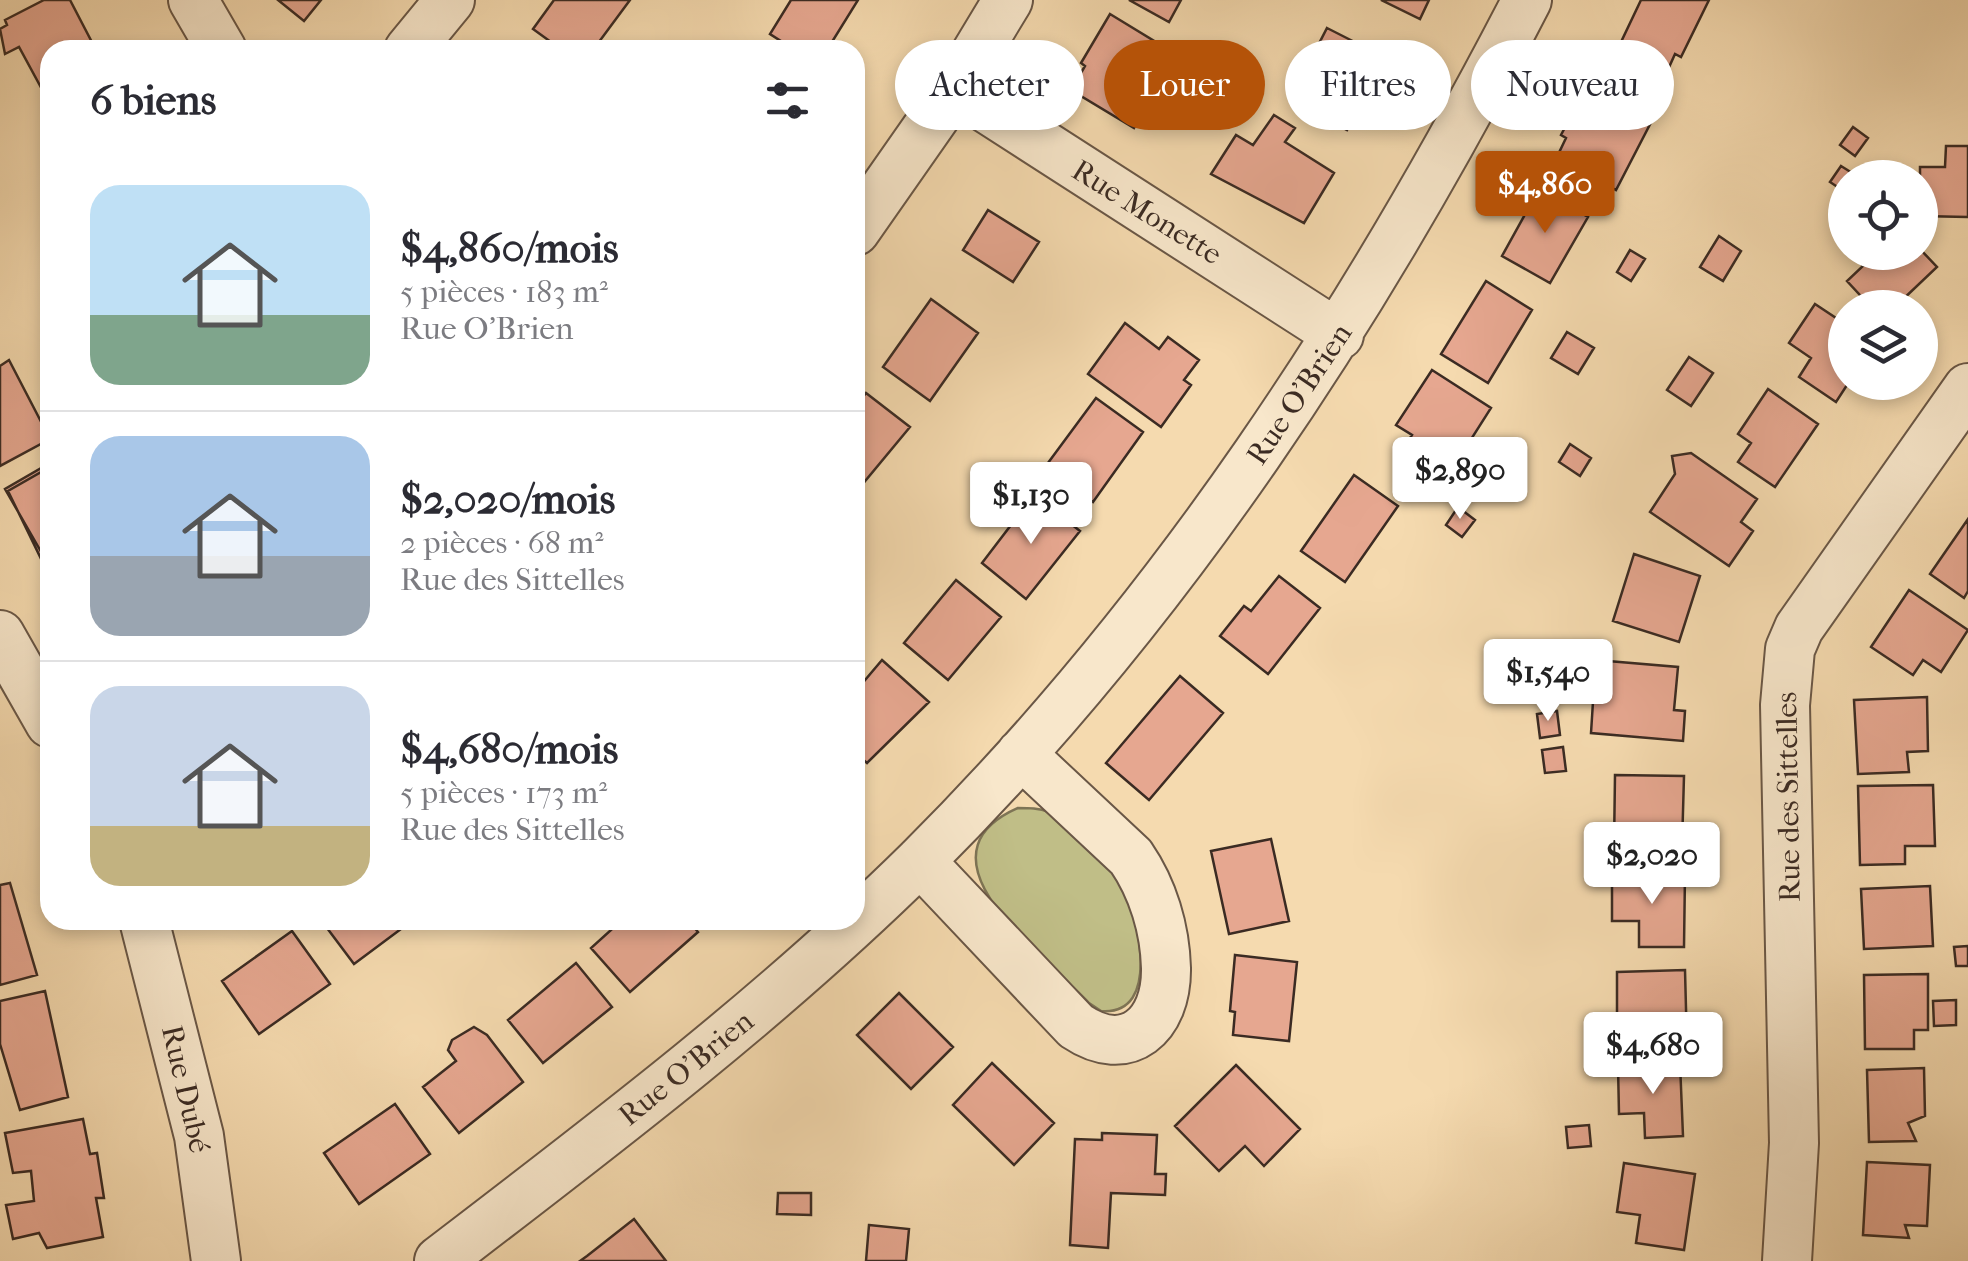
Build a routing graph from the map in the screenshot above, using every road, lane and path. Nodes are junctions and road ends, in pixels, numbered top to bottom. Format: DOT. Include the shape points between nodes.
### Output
graph roads {
  1 [pos="193,0"];
  2 [pos="450,0"];
  3 [pos="1008,0"];
  4 [pos="1527,0"];
  5 [pos="216,40"];
  6 [pos="416,40"];
  7 [pos="984,40"];
  8 [pos="925,130"];
  9 [pos="1020,130"];
  10 [pos="865,216"];
  11 [pos="1339,335"];
  12 [pos="1968,388"];
  13 [pos="0,635"];
  14 [pos="40,705"];
  15 [pos="1021,754"];
  16 [pos="920,861"];
  17 [pos="865,911"];
  18 [pos="147,930"];
  19 [pos="844,930"];
  20 [pos="216,1261"];
  21 [pos="439,1261"];
  22 [pos="1787,1261"];
  1 -- 5 [label="street"];
  2 -- 6 [label="street"];
  3 -- 7 [label="street"];
  4 -- 11 [label="street, Rue O'Brien"];
  8 -- 10 [label="street"];
  9 -- 11 [label="street, Rue Monette"];
  11 -- 15 [label="street, Rue O'Brien" via="1198,540"];
  12 -- 22 [label="street, Rue des Sittelles" via="1790,649 1785,704 1794,1159"];
  13 -- 14 [label="street"];
  15 -- 16 [label="street, Rue O'Brien"];
  15 -- 16 [label="street" via="1144,874 1166,970 1147,1028 1136,1037 1107,1041 1076,1026"];
  16 -- 17 [label="street, Rue O'Brien"];
  18 -- 20 [label="street, Rue Dubé" via="199,1136"];
  19 -- 21 [label="street, Rue O'Brien" via="718,1045"];
}
